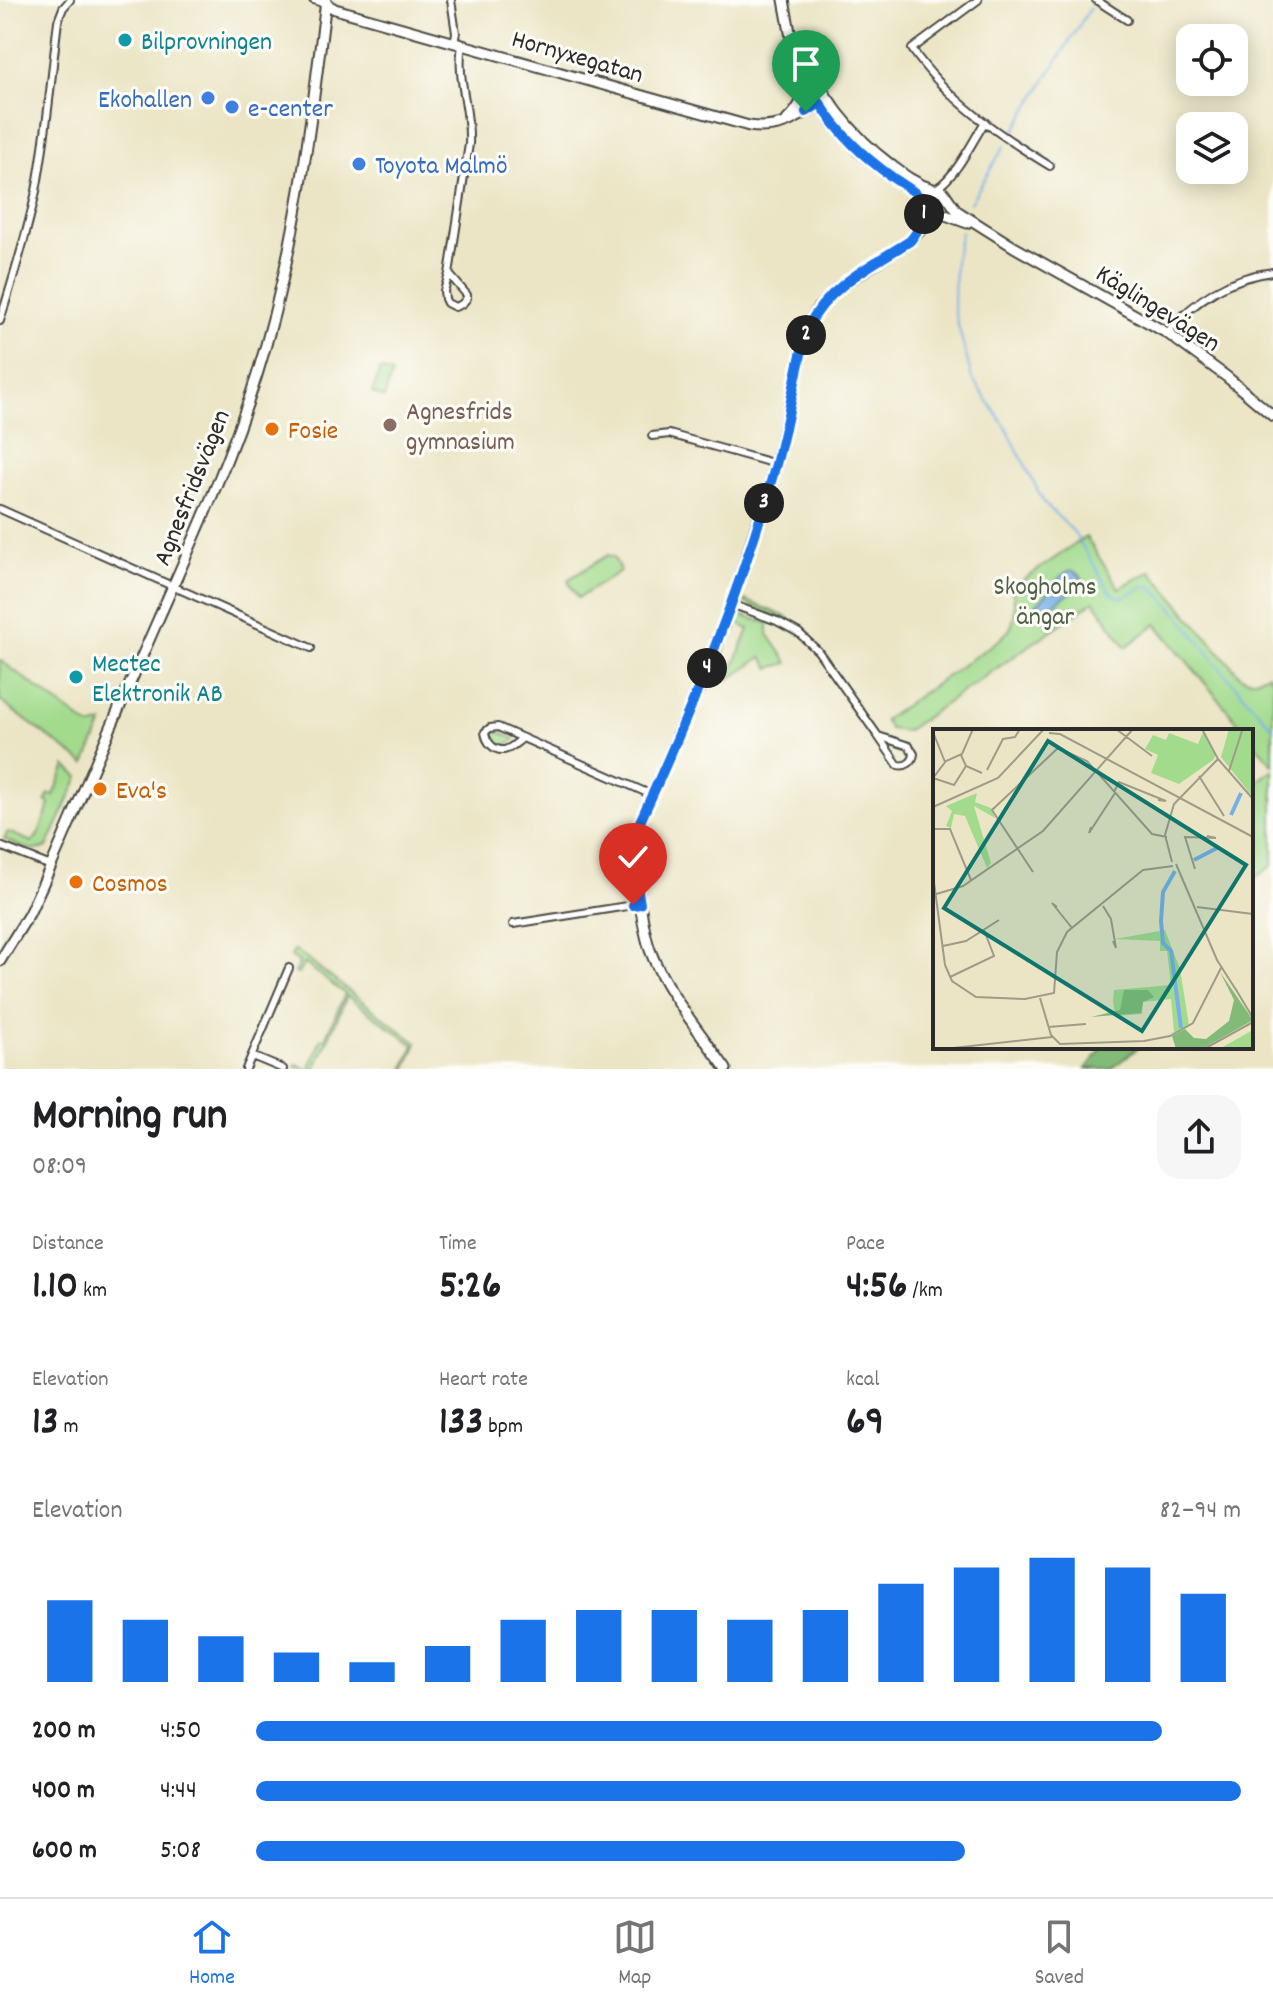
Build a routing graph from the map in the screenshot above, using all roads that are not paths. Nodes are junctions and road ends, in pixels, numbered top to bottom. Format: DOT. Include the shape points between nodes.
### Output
graph roads {
  1 [pos="313,0"];
  2 [pos="451,0"];
  3 [pos="784,0"];
  4 [pos="978,0"];
  5 [pos="1096,0"];
  6 [pos="68,2"];
  7 [pos="326,2"];
  8 [pos="787,18"];
  9 [pos="1127,20"];
  10 [pos="458,44"];
  11 [pos="800,66"];
  12 [pos="822,98"];
  13 [pos="796,110"];
  14 [pos="985,122"];
  15 [pos="779,125"];
  16 [pos="1050,166"];
  17 [pos="953,172"];
  18 [pos="935,188"];
  19 [pos="948,197"];
  20 [pos="924,202"];
  21 [pos="939,213"];
  22 [pos="910,241"];
  23 [pos="1014,247"];
  24 [pos="1273,272"];
  25 [pos="449,274"];
  26 [pos="478,296"];
  27 [pos="467,298"];
  28 [pos="0,321"];
  29 [pos="1167,333"];
  30 [pos="1273,416"];
  31 [pos="652,436"];
  32 [pos="776,464"];
  33 [pos="0,509"];
  34 [pos="174,585"];
  35 [pos="731,604"];
  36 [pos="311,648"];
  37 [pos="878,736"];
  38 [pos="523,738"];
  39 [pos="652,795"];
  40 [pos="0,846"];
  41 [pos="51,866"];
  42 [pos="640,904"];
  43 [pos="513,924"];
  44 [pos="0,961"];
  45 [pos="289,968"];
  46 [pos="252,1056"];
  47 [pos="246,1069"];
  48 [pos="283,1069"];
  49 [pos="726,1069"];
  1 -- 7 [label="street, Hornyxegatan"];
  2 -- 10 [label="street"];
  3 -- 8 [label="main road"];
  4 -- 14 [label="street" via="912,49 934,79"];
  5 -- 9 [label="street"];
  6 -- 28 [label="street" via="58,22 35,197"];
  7 -- 10 [label="main road, Hornyxegatan"];
  7 -- 34 [label="main road, Agnesfridsvägen" via="298,198 262,356 217,485"];
  8 -- 11 [label="main road"];
  8 -- 12 [label="main road"];
  10 -- 15 [label="main road, Hornyxegatan" via="749,126"];
  10 -- 25 [label="street" via="470,126"];
  11 -- 12 [label="main road"];
  11 -- 13 [label="main road" via="804,92"];
  12 -- 13 [label="main road"];
  12 -- 15 [label="main road, Hornyxegatan"];
  12 -- 18 [label="main road" via="878,155 914,182"];
  12 -- 20 [label="main road" via="836,126 858,151"];
  13 -- 15 [label="main road"];
  14 -- 16 [label="street"];
  14 -- 17 [label="street"];
  17 -- 18 [label="street"];
  17 -- 19 [label="street"];
  18 -- 19 [label="main road"];
  18 -- 20 [label="main road"];
  19 -- 21 [label="main road"];
  19 -- 23 [label="main road, Käglingevägen" via="957,211"];
  20 -- 21 [label="main road"];
  20 -- 22 [label="main road" via="922,223"];
  21 -- 22 [label="main road"];
  21 -- 23 [label="main road, Käglingevägen"];
  22 -- 32 [label="main road" via="838,288 818,308 808,327"];
  23 -- 29 [label="main road, Käglingevägen"];
  24 -- 29 [label="street" via="1210,294"];
  25 -- 27 [label="street"];
  25 -- 27 [label="street" via="447,303 455,307"];
  26 -- 27 [label="street"];
  29 -- 30 [label="main road, Käglingevägen"];
  31 -- 32 [label="street" via="669,434"];
  32 -- 35 [label="main road"];
  33 -- 34 [label="street"];
  34 -- 36 [label="street"];
  34 -- 41 [label="main road, Agnesfridsvägen"];
  35 -- 37 [label="street" via="785,624 811,644"];
  35 -- 39 [label="main road"];
  37 -- 37 [label="street" via="909,746 911,761 898,765"];
  38 -- 38 [label="street" via="498,727 485,735 501,750"];
  38 -- 39 [label="street"];
  39 -- 42 [label="main road" via="639,824 633,860"];
  40 -- 41 [label="street"];
  41 -- 44 [label="main road, Agnesfridsvägen"];
  42 -- 43 [label="street"];
  42 -- 49 [label="main road" via="656,964"];
  45 -- 46 [label="street"];
  46 -- 47 [label="street"];
  46 -- 48 [label="street"];
}
